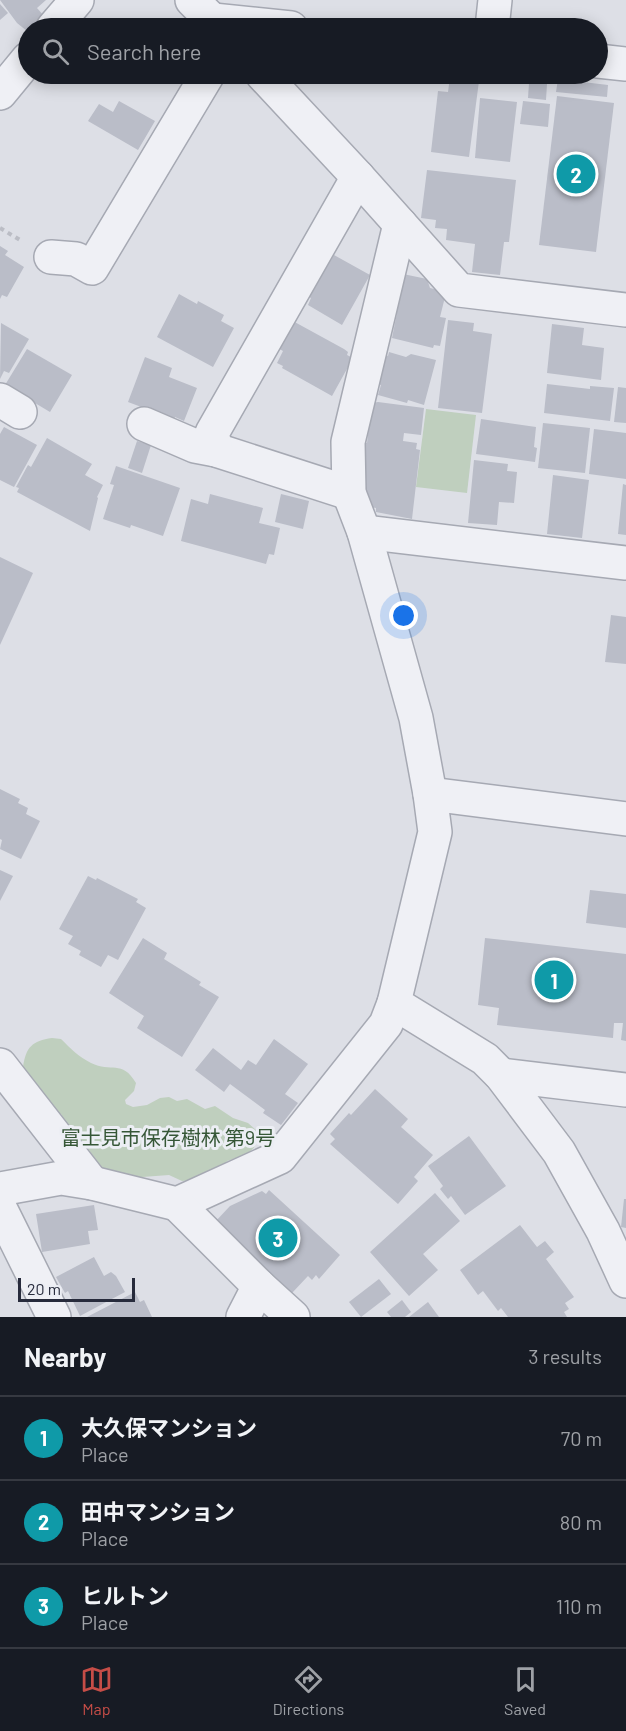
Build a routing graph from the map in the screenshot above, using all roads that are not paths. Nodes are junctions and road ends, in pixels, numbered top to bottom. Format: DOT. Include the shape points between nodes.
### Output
graph roads {
  1 [pos="77,0"];
  2 [pos="495,0"];
  3 [pos="62,18"];
  4 [pos="493,18"];
  5 [pos="608,62"];
  6 [pos="626,64"];
  7 [pos="18,69"];
  8 [pos="202,84"];
  9 [pos="271,84"];
  10 [pos="2,86"];
  11 [pos="358,177"];
  12 [pos="400,224"];
  13 [pos="51,258"];
  14 [pos="626,310"];
  15 [pos="144,424"];
  16 [pos="216,450"];
  17 [pos="349,493"];
  18 [pos="364,532"];
  19 [pos="626,563"];
  20 [pos="430,794"];
  21 [pos="626,819"];
  22 [pos="394,1004"];
  23 [pos="0,1065"];
  24 [pos="501,1075"];
  25 [pos="626,1090"];
  26 [pos="92,1183"];
  27 [pos="0,1189"];
  28 [pos="177,1204"];
  29 [pos="0,1208"];
  30 [pos="626,1281"];
  31 [pos="259,1286"];
  32 [pos="54,1317"];
  33 [pos="243,1317"];
  34 [pos="293,1317"];
  1 -- 3 [label="street"];
  2 -- 4 [label="street"];
  5 -- 6 [label="street"];
  7 -- 10 [label="street"];
  8 -- 13 [label="street" via="92,268 76,259"];
  9 -- 11 [label="street"];
  11 -- 12 [label="street"];
  11 -- 16 [label="street" via="212,433"];
  12 -- 14 [label="street" via="459,290"];
  12 -- 17 [label="street" via="348,442"];
  15 -- 16 [label="street" via="195,446"];
  16 -- 17 [label="street"];
  17 -- 18 [label="street"];
  18 -- 19 [label="street"];
  18 -- 20 [label="street" via="416,718"];
  20 -- 21 [label="street"];
  20 -- 22 [label="street" via="435,832"];
  22 -- 24 [label="street" via="485,1059"];
  22 -- 28 [label="street" via="386,1024 280,1157"];
  23 -- 26 [label="street"];
  24 -- 25 [label="street"];
  24 -- 30 [label="street" via="559,1152"];
  26 -- 27 [label="street" via="61,1178"];
  26 -- 28 [label="street"];
  28 -- 31 [label="street"];
  29 -- 32 [label="street"];
  31 -- 33 [label="street"];
  31 -- 34 [label="street"];
}
